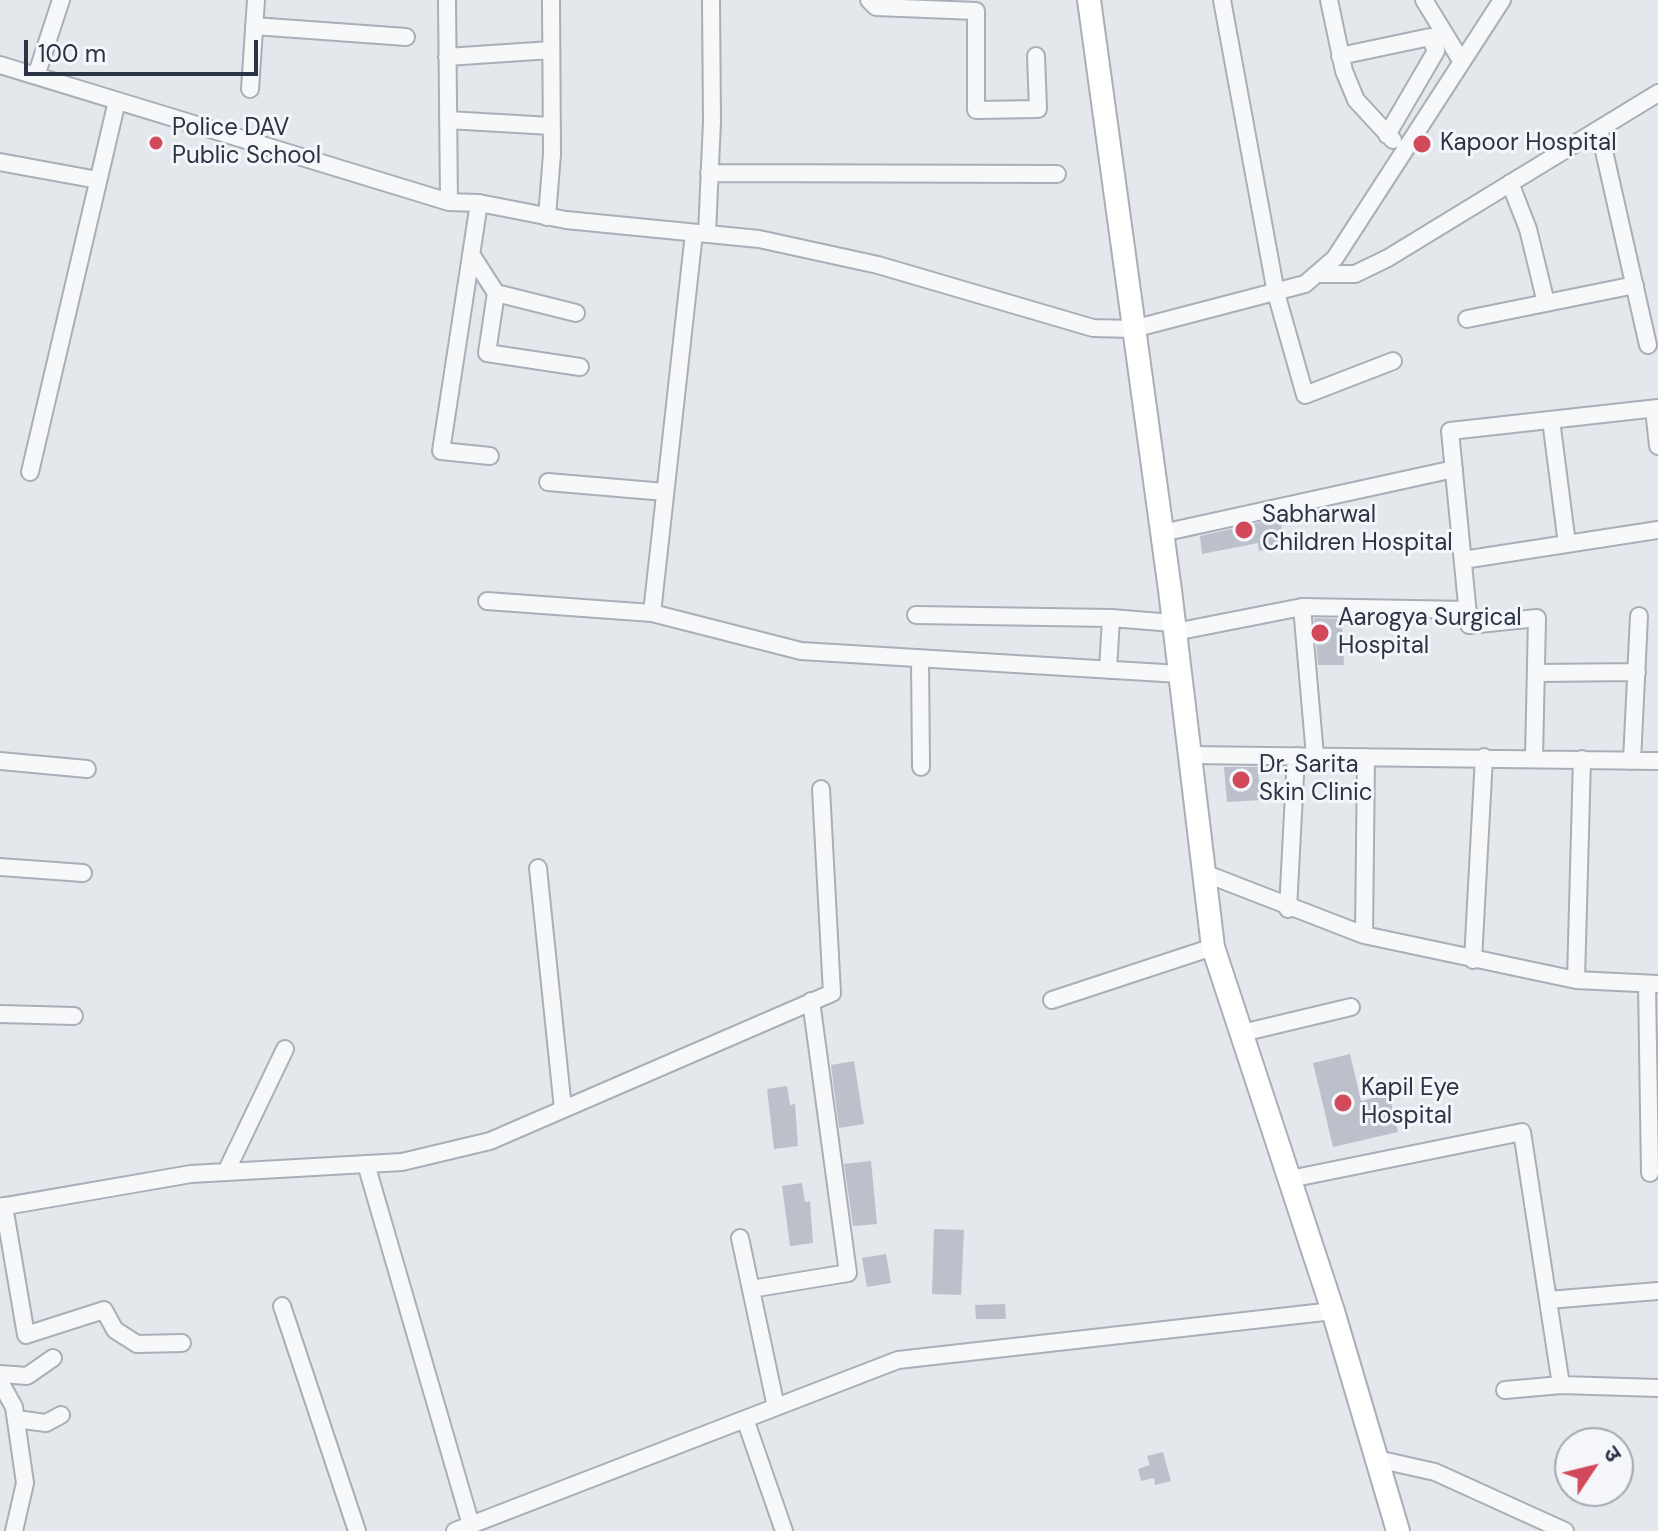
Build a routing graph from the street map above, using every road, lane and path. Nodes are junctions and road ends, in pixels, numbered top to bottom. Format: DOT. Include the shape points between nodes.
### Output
graph roads {
  1 [pos="61,0"];
  2 [pos="256,0"];
  3 [pos="447,0"];
  4 [pos="551,0"];
  5 [pos="711,0"];
  6 [pos="869,0"];
  7 [pos="1089,0"];
  8 [pos="1222,0"];
  9 [pos="1329,0"];
  10 [pos="1424,0"];
  11 [pos="1502,0"];
  12 [pos="254,26"];
  13 [pos="406,37"];
  14 [pos="551,50"];
  15 [pos="1036,56"];
  16 [pos="1340,56"];
  17 [pos="447,57"];
  18 [pos="1462,62"];
  19 [pos="0,65"];
  20 [pos="36,76"];
  21 [pos="250,89"];
  22 [pos="1658,93"];
  23 [pos="117,101"];
  24 [pos="448,120"];
  25 [pos="551,126"];
  26 [pos="1599,129"];
  27 [pos="1387,135"];
  28 [pos="1405,150"];
  29 [pos="0,162"];
  30 [pos="709,173"];
  31 [pos="1057,174"];
  32 [pos="98,180"];
  33 [pos="1510,183"];
  34 [pos="449,202"];
  35 [pos="479,203"];
  36 [pos="547,217"];
  37 [pos="700,233"];
  38 [pos="471,254"];
  39 [pos="1317,274"];
  40 [pos="1635,285"];
  41 [pos="496,293"];
  42 [pos="1276,293"];
  43 [pos="1546,303"];
  44 [pos="576,313"];
  45 [pos="1467,319"];
  46 [pos="1133,329"];
  47 [pos="1648,345"];
  48 [pos="1393,361"];
  49 [pos="580,367"];
  50 [pos="1656,409"];
  51 [pos="1551,420"];
  52 [pos="1658,446"];
  53 [pos="490,456"];
  54 [pos="1454,469"];
  55 [pos="30,472"];
  56 [pos="548,482"];
  57 [pos="665,492"];
  58 [pos="1658,530"];
  59 [pos="1162,533"];
  60 [pos="1567,544"];
  61 [pos="1463,560"];
  62 [pos="487,601"];
  63 [pos="1302,607"];
  64 [pos="1468,610"];
  65 [pos="652,613"];
  66 [pos="916,615"];
  67 [pos="1639,616"];
  68 [pos="1111,618"];
  69 [pos="1174,628"];
  70 [pos="920,658"];
  71 [pos="1108,670"];
  72 [pos="1637,672"];
  73 [pos="1536,673"];
  74 [pos="1180,674"];
  75 [pos="1190,755"];
  76 [pos="1296,756"];
  77 [pos="1315,756"];
  78 [pos="1366,757"];
  79 [pos="1484,757"];
  80 [pos="1534,758"];
  81 [pos="1582,759"];
  82 [pos="0,761"];
  83 [pos="1632,761"];
  84 [pos="1658,761"];
  85 [pos="921,767"];
  86 [pos="87,769"];
  87 [pos="821,789"];
  88 [pos="0,867"];
  89 [pos="538,868"];
  90 [pos="83,873"];
  91 [pos="1204,873"];
  92 [pos="1288,909"];
  93 [pos="1364,935"];
  94 [pos="1213,947"];
  95 [pos="1473,960"];
  96 [pos="1576,980"];
  97 [pos="1653,984"];
  98 [pos="1052,1000"];
  99 [pos="811,1001"];
  100 [pos="1351,1007"];
  101 [pos="0,1014"];
  102 [pos="74,1016"];
  103 [pos="1242,1033"];
  104 [pos="285,1049"];
  105 [pos="563,1109"];
  106 [pos="366,1164"];
  107 [pos="226,1172"];
  108 [pos="1650,1173"];
  109 [pos="1290,1179"];
  110 [pos="2,1206"];
  111 [pos="740,1238"];
  112 [pos="751,1289"];
  113 [pos="1658,1291"];
  114 [pos="1548,1300"];
  115 [pos="282,1306"];
  116 [pos="1333,1311"];
  117 [pos="182,1343"];
  118 [pos="53,1358"];
  119 [pos="0,1374"];
  120 [pos="0,1382"];
  121 [pos="1561,1385"];
  122 [pos="1658,1388"];
  123 [pos="1505,1390"];
  124 [pos="776,1407"];
  125 [pos="61,1415"];
  126 [pos="16,1419"];
  127 [pos="745,1419"];
  128 [pos="1377,1459"];
  129 [pos="463,1528"];
  130 [pos="14,1531"];
  131 [pos="357,1531"];
  132 [pos="784,1531"];
  133 [pos="1398,1531"];
  134 [pos="1565,1531"];
  1 -- 20 [label="street"];
  2 -- 12 [label="street"];
  3 -- 17 [label="street"];
  4 -- 14 [label="street"];
  5 -- 30 [label="street"];
  6 -- 15 [label="street" via="876,7 976,11 976,110 1038,109"];
  7 -- 46 [label="street"];
  8 -- 42 [label="street"];
  9 -- 16 [label="street"];
  10 -- 18 [label="street"];
  11 -- 18 [label="street"];
  12 -- 13 [label="street"];
  12 -- 21 [label="street"];
  14 -- 17 [label="street"];
  14 -- 25 [label="street"];
  16 -- 27 [label="street" via="1356,100"];
  16 -- 27 [label="street" via="1430,37 1436,51"];
  17 -- 24 [label="street"];
  18 -- 28 [label="street"];
  19 -- 20 [label="street"];
  20 -- 23 [label="street"];
  22 -- 26 [label="street"];
  23 -- 32 [label="street"];
  23 -- 34 [label="street"];
  24 -- 25 [label="street"];
  24 -- 34 [label="street"];
  25 -- 36 [label="street"];
  26 -- 33 [label="street"];
  26 -- 40 [label="street"];
  27 -- 28 [label="street"];
  28 -- 39 [label="street" via="1335,258"];
  29 -- 32 [label="street"];
  30 -- 31 [label="street"];
  30 -- 37 [label="street"];
  32 -- 55 [label="street"];
  33 -- 39 [label="street" via="1355,274"];
  33 -- 43 [label="street" via="1528,229"];
  34 -- 35 [label="street"];
  35 -- 36 [label="street"];
  35 -- 38 [label="street"];
  36 -- 37 [label="street"];
  37 -- 46 [label="street" via="759,239 878,265 1093,328"];
  37 -- 57 [label="street"];
  38 -- 41 [label="street"];
  38 -- 53 [label="street" via="441,451"];
  39 -- 42 [label="street" via="1305,284"];
  40 -- 43 [label="street"];
  40 -- 47 [label="street"];
  41 -- 44 [label="street"];
  41 -- 49 [label="street" via="487,353"];
  42 -- 46 [label="street"];
  42 -- 48 [label="street" via="1305,395"];
  43 -- 45 [label="street"];
  46 -- 59 [label="street"];
  50 -- 51 [label="street"];
  50 -- 52 [label="street"];
  51 -- 54 [label="street" via="1450,431"];
  51 -- 60 [label="street"];
  54 -- 59 [label="street"];
  54 -- 61 [label="street"];
  56 -- 57 [label="street"];
  57 -- 65 [label="street"];
  58 -- 60 [label="street"];
  59 -- 69 [label="street"];
  60 -- 61 [label="street"];
  61 -- 64 [label="street"];
  62 -- 65 [label="street"];
  63 -- 64 [label="street"];
  63 -- 69 [label="street"];
  63 -- 77 [label="street"];
  64 -- 73 [label="street" via="1469,625 1537,618"];
  65 -- 70 [label="street" via="801,651"];
  66 -- 68 [label="street"];
  67 -- 72 [label="street"];
  68 -- 69 [label="street"];
  68 -- 71 [label="street"];
  69 -- 74 [label="street"];
  70 -- 71 [label="street"];
  70 -- 85 [label="street"];
  71 -- 74 [label="street"];
  72 -- 73 [label="street"];
  72 -- 83 [label="street"];
  73 -- 80 [label="street"];
  74 -- 75 [label="street"];
  75 -- 76 [label="street"];
  75 -- 91 [label="street"];
  76 -- 77 [label="street"];
  76 -- 92 [label="street"];
  77 -- 78 [label="street"];
  78 -- 79 [label="street"];
  78 -- 93 [label="street"];
  79 -- 80 [label="street"];
  79 -- 95 [label="street"];
  80 -- 81 [label="street"];
  81 -- 83 [label="street"];
  81 -- 96 [label="street"];
  82 -- 86 [label="street"];
  83 -- 84 [label="street"];
  87 -- 99 [label="street" via="832,993"];
  88 -- 90 [label="street"];
  89 -- 105 [label="street"];
  91 -- 92 [label="street"];
  91 -- 94 [label="street"];
  92 -- 93 [label="street"];
  93 -- 95 [label="street"];
  94 -- 98 [label="street"];
  94 -- 103 [label="street"];
  95 -- 96 [label="street"];
  96 -- 97 [label="street"];
  97 -- 108 [label="street"];
  99 -- 105 [label="street"];
  99 -- 112 [label="street" via="848,1273"];
  100 -- 103 [label="street"];
  101 -- 102 [label="street"];
  103 -- 109 [label="street"];
  104 -- 107 [label="street"];
  105 -- 106 [label="street" via="490,1141 402,1162"];
  106 -- 107 [label="street"];
  106 -- 129 [label="street"];
  107 -- 110 [label="street"];
  109 -- 114 [label="street" via="1522,1132"];
  109 -- 116 [label="street"];
  110 -- 117 [label="street" via="26,1335 104,1310 115,1330 137,1344"];
  111 -- 112 [label="street"];
  112 -- 124 [label="street"];
  113 -- 114 [label="street"];
  114 -- 121 [label="street"];
  115 -- 131 [label="street"];
  116 -- 124 [label="street" via="898,1360"];
  116 -- 128 [label="street"];
  118 -- 119 [label="street" via="27,1376"];
  120 -- 126 [label="street"];
  121 -- 122 [label="street"];
  121 -- 123 [label="street"];
  124 -- 127 [label="street"];
  125 -- 126 [label="street" via="46,1423"];
  126 -- 130 [label="street" via="25,1483"];
  127 -- 129 [label="street"];
  127 -- 132 [label="street"];
  128 -- 133 [label="street"];
  128 -- 134 [label="street" via="1435,1472"];
}
